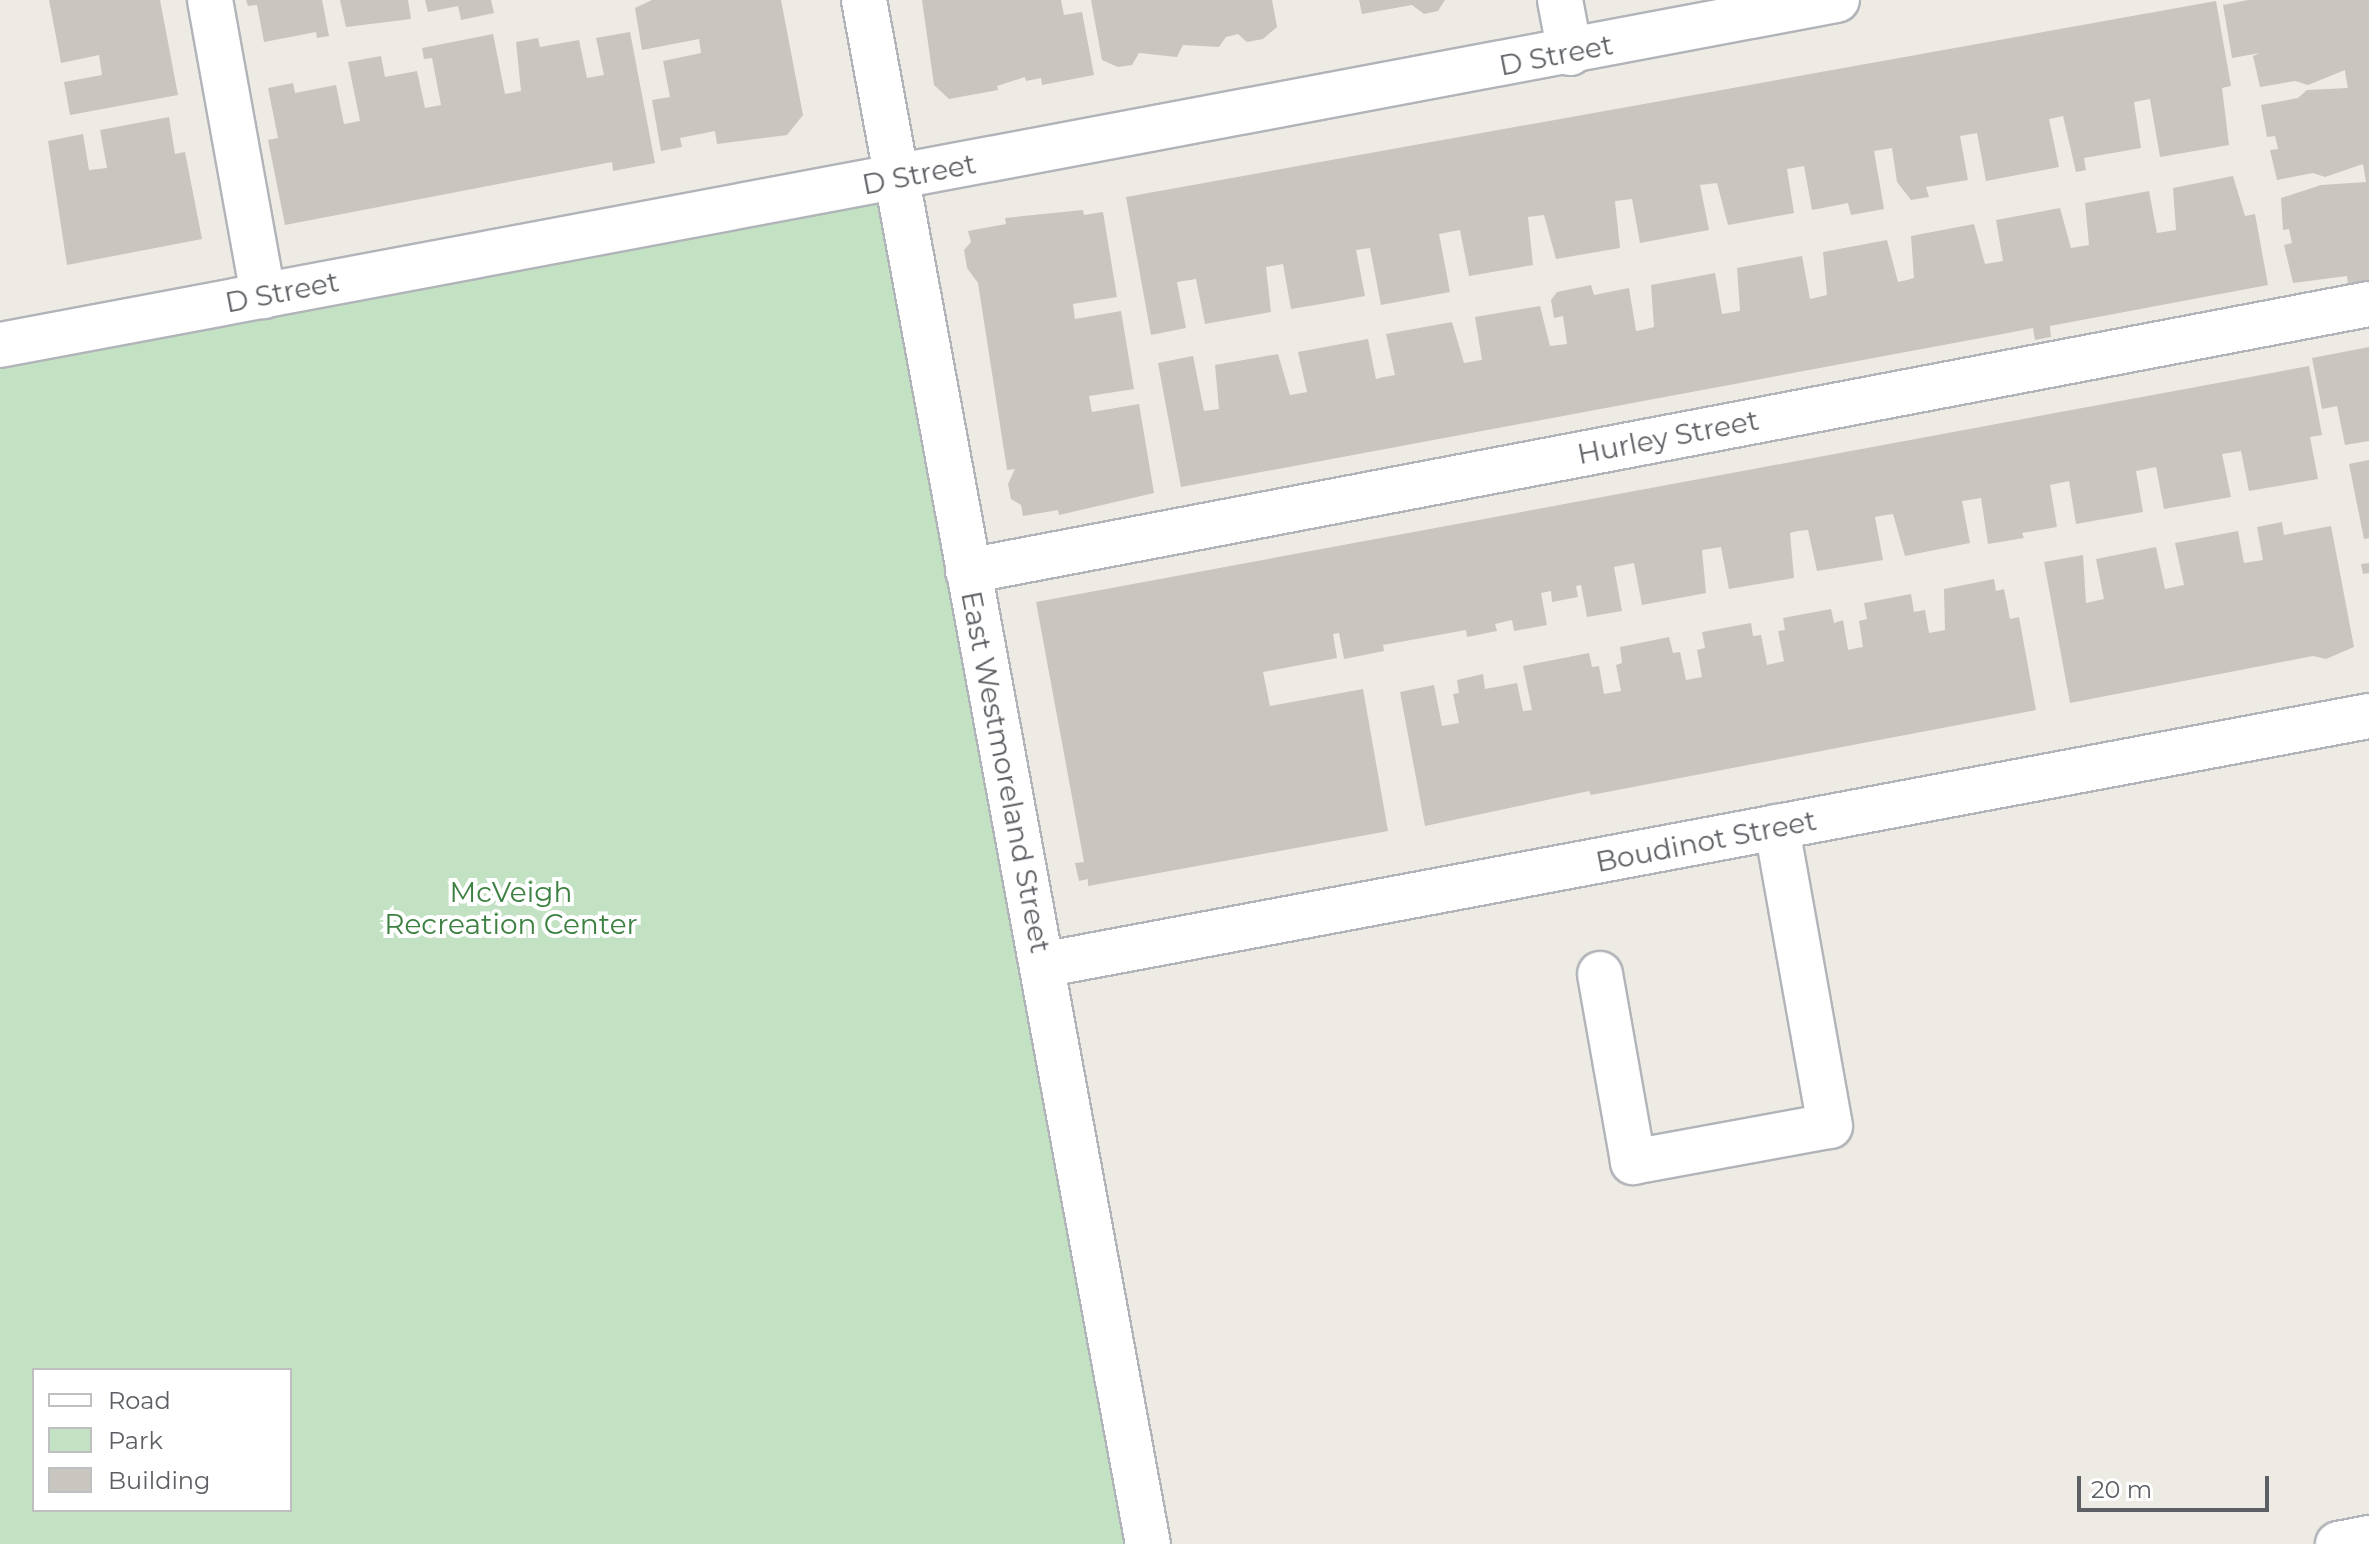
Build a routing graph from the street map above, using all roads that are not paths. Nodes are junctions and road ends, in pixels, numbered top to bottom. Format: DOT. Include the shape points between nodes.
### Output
graph roads {
  1 [pos="210,0"];
  2 [pos="864,0"];
  3 [pos="1560,0"];
  4 [pos="1837,0"];
  5 [pos="1570,53"];
  6 [pos="895,178"];
  7 [pos="263,296"];
  8 [pos="2369,304"];
  9 [pos="0,345"];
  10 [pos="968,571"];
  11 [pos="2369,716"];
  12 [pos="1777,827"];
  13 [pos="1042,965"];
  14 [pos="1600,974"];
  15 [pos="2369,1538"];
  16 [pos="1148,1544"];
  17 [pos="2338,1544"];
  1 -- 7 [label="street"];
  2 -- 6 [label="street, East Westmoreland Street"];
  3 -- 5 [label="street"];
  4 -- 5 [label="street, D Street"];
  5 -- 6 [label="street, D Street"];
  6 -- 7 [label="street, D Street"];
  6 -- 10 [label="street, East Westmoreland Street"];
  7 -- 9 [label="street, D Street"];
  8 -- 10 [label="street, Hurley Street"];
  10 -- 13 [label="street, East Westmoreland Street"];
  11 -- 12 [label="street, Boudinot Street"];
  12 -- 13 [label="street, Boudinot Street"];
  12 -- 14 [label="street" via="1830,1126 1633,1162"];
  13 -- 16 [label="street, East Westmoreland Street"];
  15 -- 17 [label="street"];
}
